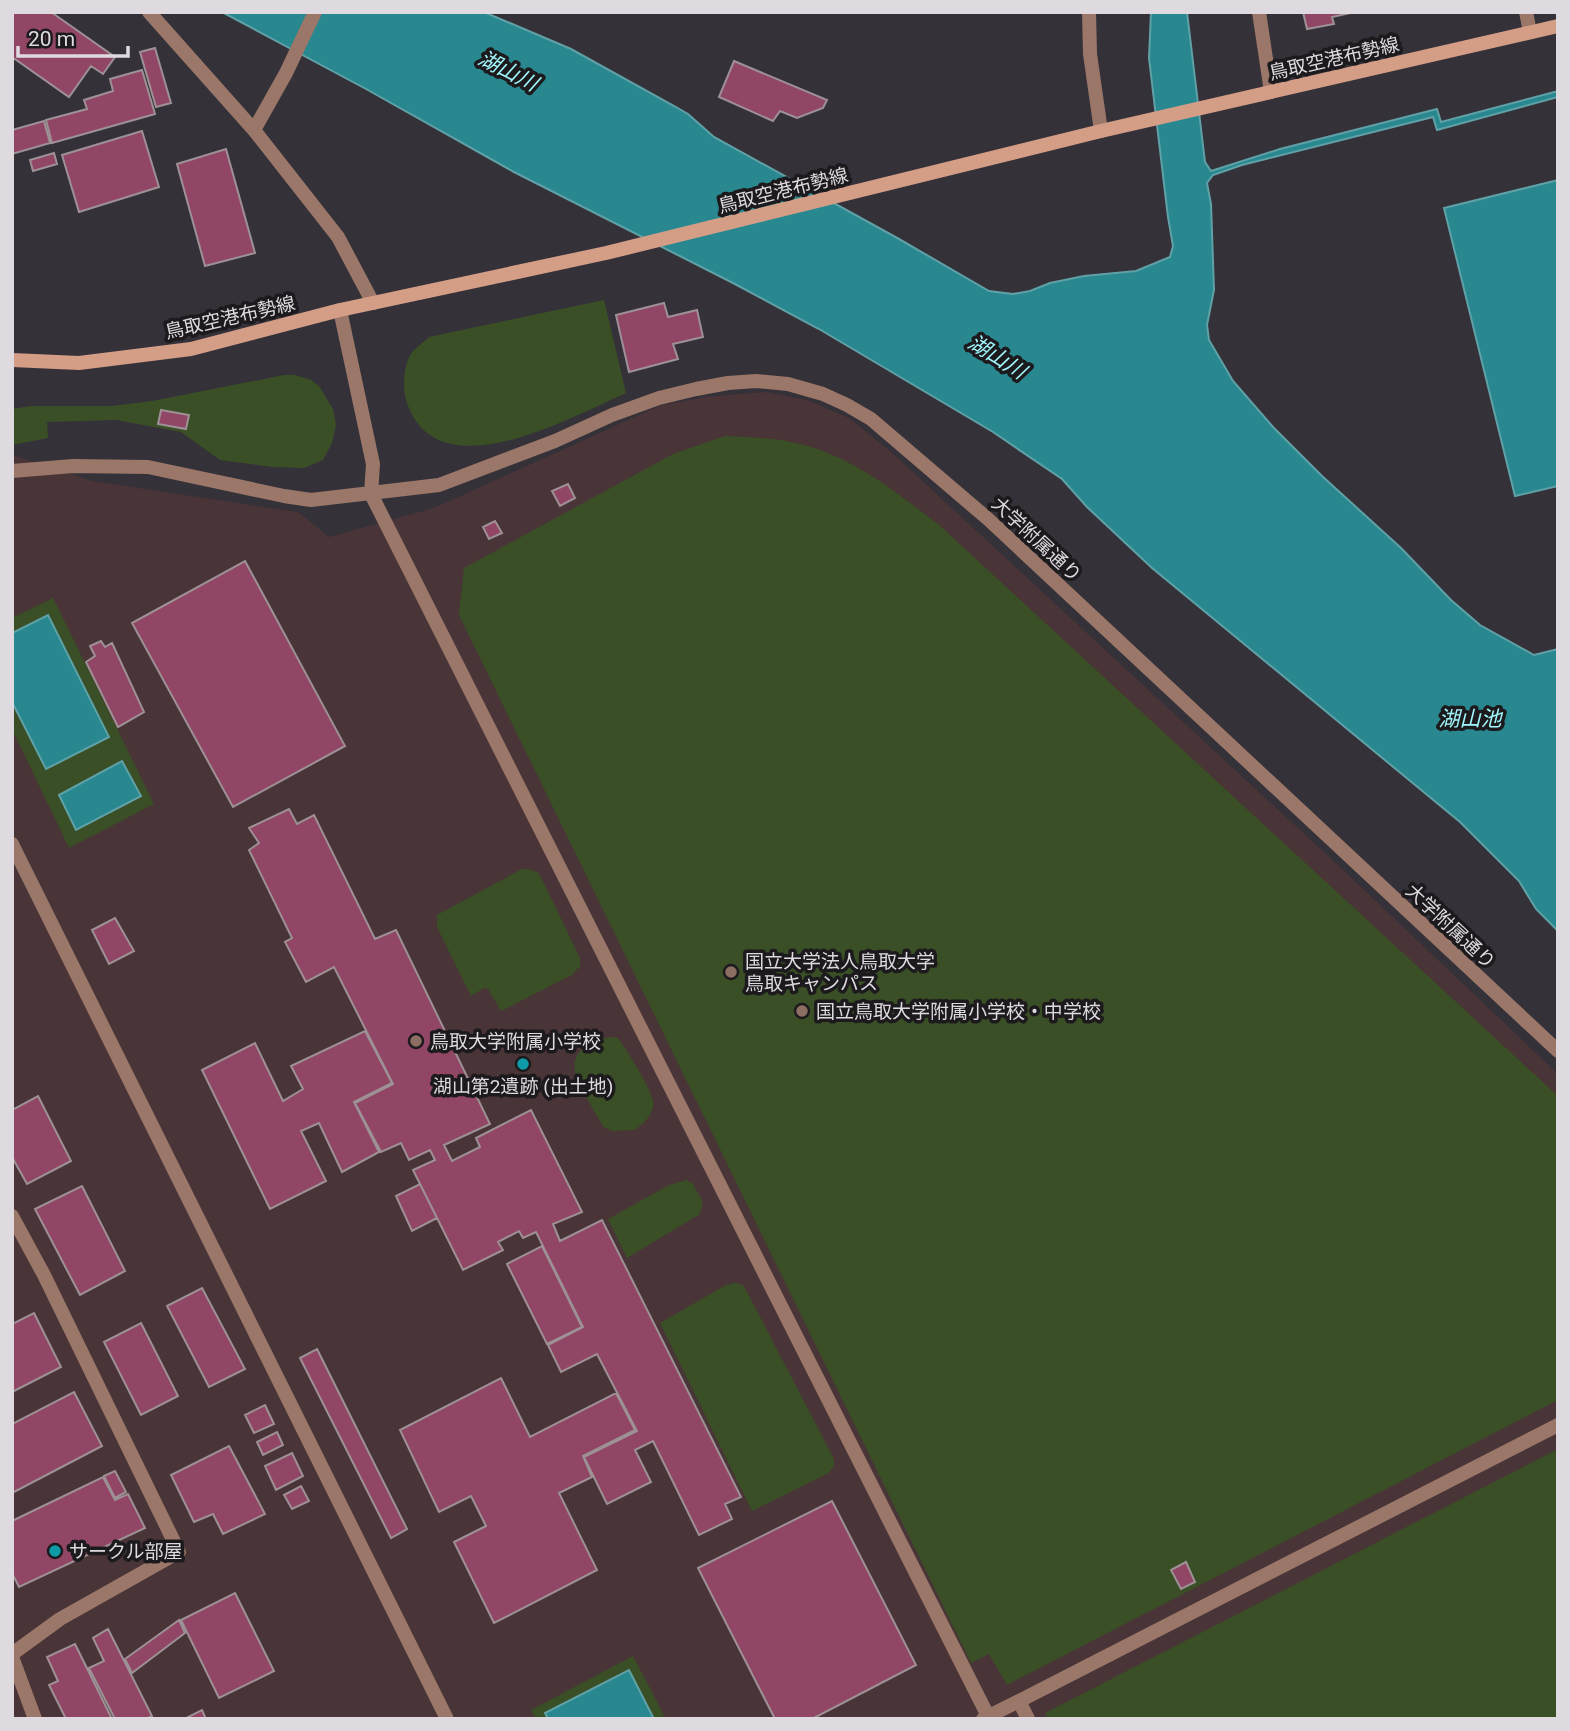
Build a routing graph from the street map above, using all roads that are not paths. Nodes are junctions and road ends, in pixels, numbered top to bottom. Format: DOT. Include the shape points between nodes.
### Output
graph roads {
  1 [pos="149,12"];
  2 [pos="315,12"];
  3 [pos="1089,12"];
  4 [pos="1259,12"];
  5 [pos="1526,12"];
  6 [pos="1558,26"];
  7 [pos="1530,32"];
  8 [pos="1272,92"];
  9 [pos="254,130"];
  10 [pos="1108,130"];
  11 [pos="373,303"];
  12 [pos="340,310"];
  13 [pos="12,360"];
  14 [pos="12,471"];
  15 [pos="371,494"];
  16 [pos="12,844"];
  17 [pos="1558,1051"];
  18 [pos="12,1216"];
  19 [pos="1558,1425"];
  20 [pos="12,1656"];
  21 [pos="1019,1701"];
  22 [pos="986,1717"];
  23 [pos="35,1719"];
  24 [pos="447,1719"];
  25 [pos="1028,1719"];
  1 -- 9 [label="street"];
  2 -- 9 [label="street"];
  3 -- 10 [label="street" via="1090,54"];
  4 -- 8 [label="street"];
  5 -- 7 [label="street"];
  6 -- 7 [label="main road, 鳥取空港布勢線"];
  7 -- 8 [label="main road, 鳥取空港布勢線"];
  8 -- 10 [label="main road, 鳥取空港布勢線"];
  9 -- 11 [label="street" via="338,237"];
  10 -- 11 [label="main road, 鳥取空港布勢線" via="606,253"];
  11 -- 12 [label="main road, 鳥取空港布勢線"];
  12 -- 13 [label="main road, 鳥取空港布勢線" via="191,349 79,363"];
  12 -- 15 [label="street" via="373,464"];
  14 -- 15 [label="street, 大学附属通り" via="148,467 311,500"];
  15 -- 17 [label="street, 大学附属通り" via="439,485 612,415 717,384 788,384 847,405 879,426 988,519"];
  15 -- 22 [label="street"];
  16 -- 24 [label="street"];
  18 -- 20 [label="street" via="179,1552 60,1619"];
  19 -- 21 [label="street"];
  20 -- 23 [label="street"];
  21 -- 22 [label="street"];
  21 -- 25 [label="street"];
}
